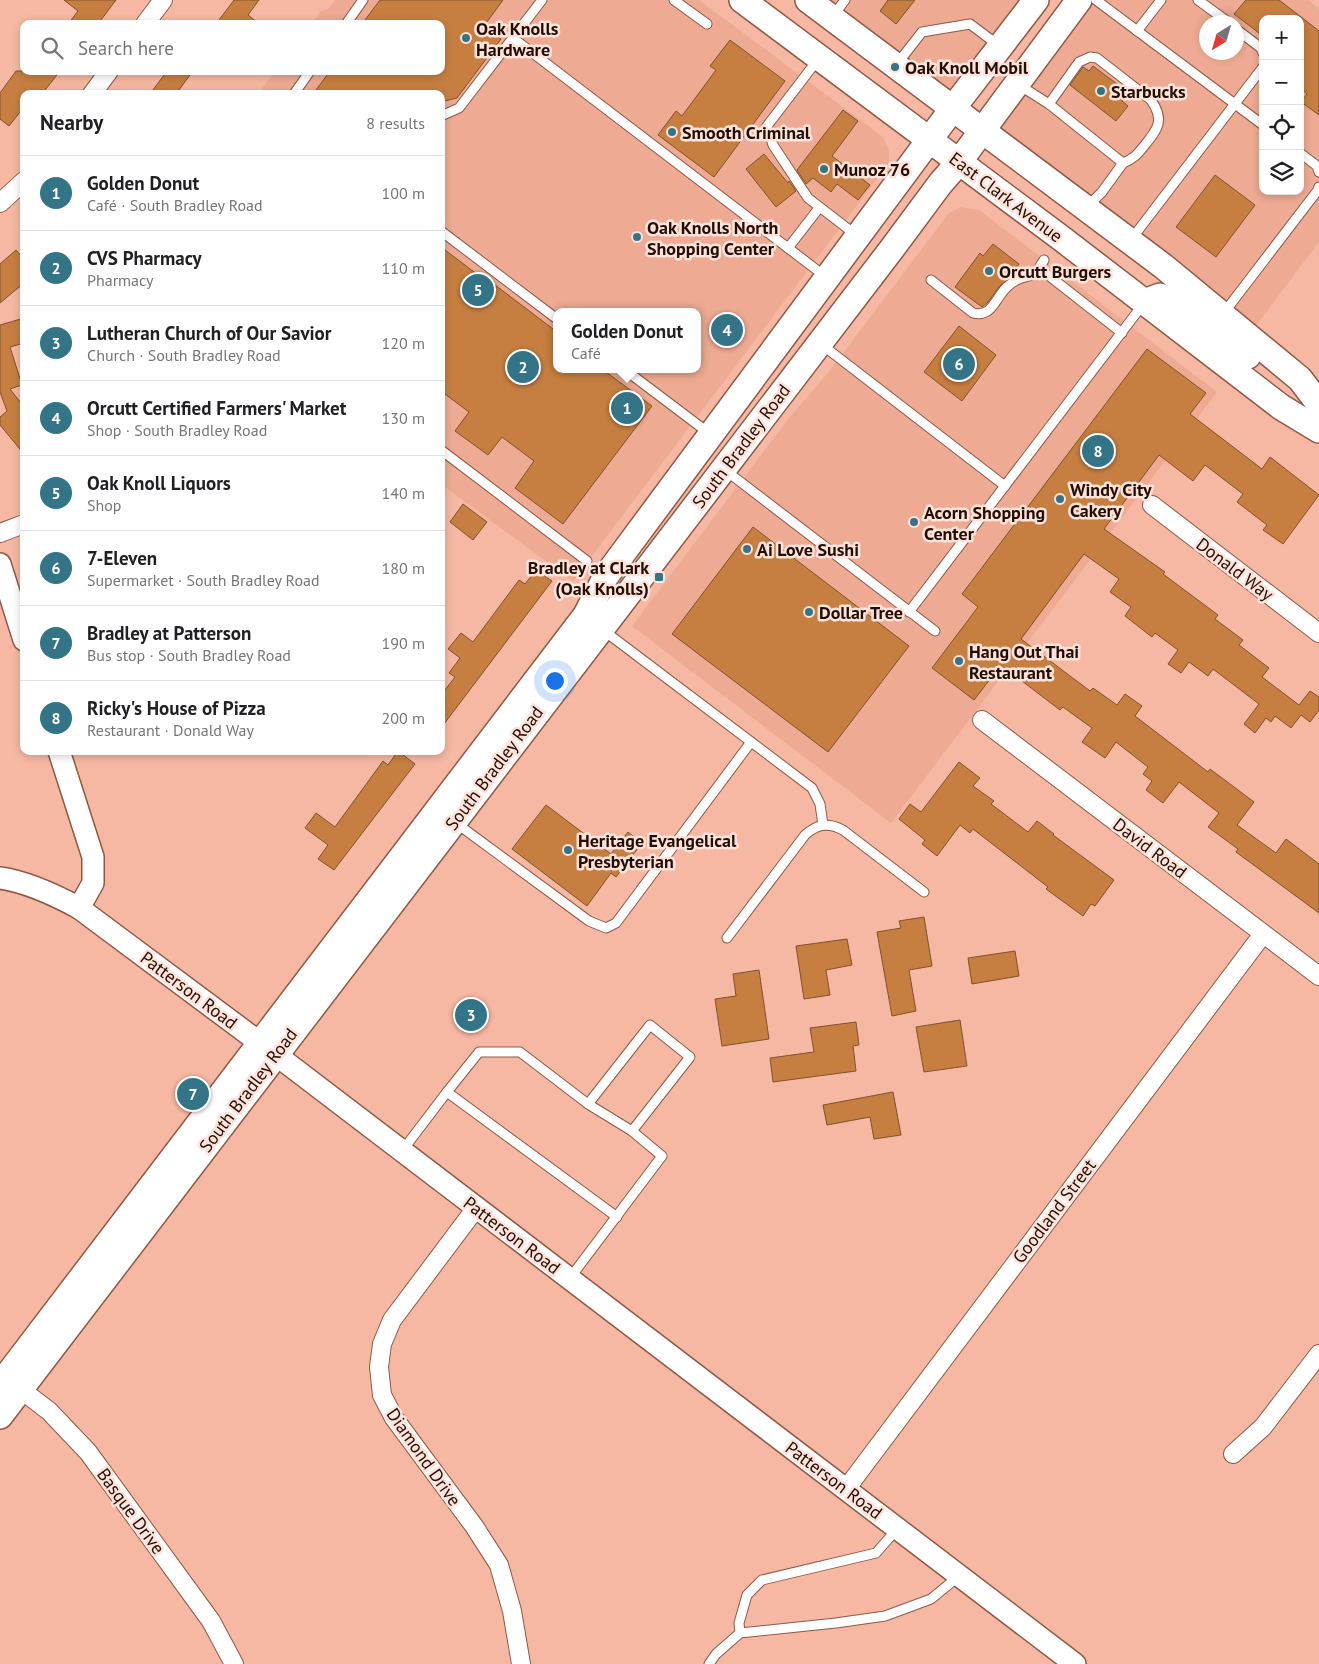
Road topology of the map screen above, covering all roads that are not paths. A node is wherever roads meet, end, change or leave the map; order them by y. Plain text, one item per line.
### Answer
1 (163, 0) edge
2 (363, 0) edge
3 (542, 0) edge
4 (674, 0) edge
5 (742, 0) edge
6 (808, 0) edge
7 (1036, 0) edge
8 (1079, 0) edge
9 (1096, 0) edge
10 (1161, 0) edge
11 (1198, 0) edge
12 (838, 9) edge
13 (1218, 15) edge
14 (148, 20) edge
15 (349, 20) edge
16 (707, 24) dead end
17 (1138, 31) junction
18 (1244, 35) edge
19 (513, 38) junction
20 (1259, 46) edge
21 (1000, 47) junction
22 (819, 58) junction
23 (895, 67) junction
24 (1259, 72) edge
25 (106, 75) edge
26 (307, 75) edge
27 (1017, 83) junction
28 (95, 90) edge
29 (297, 90) edge
30 (1049, 104) junction
31 (1234, 104) junction
32 (954, 108) junction
33 (445, 114) edge
34 (1259, 122) edge
35 (982, 130) junction
36 (930, 140) junction
37 (1304, 156) edge
38 (958, 162) junction
39 (1123, 163) junction
40 (1319, 172) edge
41 (20, 184) edge
42 (1319, 187) edge
43 (0, 202) edge
44 (819, 208) junction
45 (1086, 208) junction
46 (445, 234) edge
47 (858, 236) junction
48 (1130, 241) junction
49 (788, 248) junction
50 (1044, 260) dead end
51 (1033, 276) dead end
52 (827, 278) junction
53 (930, 280) dead end
54 (1144, 302) junction
55 (1222, 315) junction
56 (553, 316) edge
57 (1122, 333) junction
58 (781, 340) junction
59 (820, 343) junction
60 (629, 373) edge
61 (1300, 379) junction
62 (1319, 404) edge
63 (1319, 430) edge
64 (711, 435) junction
65 (445, 453) edge
66 (723, 469) junction
67 (1005, 486) junction
68 (1152, 505) dead end
69 (20, 526) edge
70 (0, 533) edge
71 (622, 555) junction
72 (587, 561) dead end
73 (0, 564) edge
74 (909, 612) junction
75 (593, 622) junction
76 (20, 627) edge
77 (935, 631) dead end
78 (1319, 633) edge
79 (982, 720) dead end
80 (751, 742) junction
81 (59, 755) edge
82 (454, 821) junction
83 (823, 825) junction
84 (0, 878) edge
85 (924, 892) dead end
86 (79, 908) junction
87 (1263, 934) junction
88 (727, 938) dead end
89 (1319, 976) edge
90 (267, 1048) junction
91 (447, 1092) junction
92 (588, 1104) junction
93 (632, 1131) junction
94 (402, 1151) junction
95 (476, 1208) junction
96 (617, 1217) junction
97 (570, 1279) junction
98 (1319, 1354) edge
99 (9, 1384) edge
100 (0, 1416) edge
101 (1233, 1454) dead end
102 (846, 1489) junction
103 (897, 1529) junction
104 (959, 1576) junction
105 (740, 1633) junction
106 (234, 1664) edge
107 (521, 1664) edge
108 (709, 1664) edge
109 (1075, 1664) edge

1 - 14 street
2 - 15 lane
3 - 19 lane
4 - 16 lane
5 - 22 main road, East Clark Avenue
6 - 12 main road
7 - 21 main road, South Bradley Road
8 - 27 main road, South Bradley Road
9 - 17 lane
10 - 17 lane
11 - 13 lane
12 - 23 main road
17 - 31 lane
18 - 20 lane
19 - 33 lane
19 - 49 lane
21 - 23 lane
21 - 32 main road, South Bradley Road
22 - 36 main road, East Clark Avenue
22 - 44 lane
23 - 32 main road
24 - 31 lane
25 - 28 street
26 - 29 lane
27 - 30 lane
27 - 35 main road, South Bradley Road
30 - 39 lane
30 - 39 lane
31 - 34 lane
31 - 48 lane
32 - 35 main road
32 - 36 main road, South Bradley Road
35 - 38 main road, South Bradley Road
35 - 45 main road
36 - 38 main road, East Clark Avenue
36 - 47 main road, South Bradley Road
37 - 40 lane
38 - 54 main road, East Clark Avenue
38 - 59 main road, South Bradley Road
39 - 45 lane
41 - 43 street
42 - 55 lane
44 - 47 lane
44 - 49 lane
45 - 48 main road
46 - 56 lane
47 - 52 main road, South Bradley Road
48 - 55 main road
49 - 52 lane
50 - 57 lane
51 - 53 lane
52 - 58 main road, South Bradley Road
54 - 57 lane
54 - 61 main road
54 - 63 main road, East Clark Avenue
55 - 61 main road
57 - 67 lane
58 - 64 main road, South Bradley Road
58 - 66 main road
59 - 66 main road, South Bradley Road
59 - 67 lane
60 - 64 lane
61 - 62 main road
64 - 71 main road, South Bradley Road
65 - 72 lane
66 - 71 main road
66 - 74 lane
66 - 75 main road, South Bradley Road
67 - 74 lane
68 - 78 street, Donald Way
69 - 70 street
71 - 75 main road, South Bradley Road
73 - 76 street
74 - 77 lane
75 - 80 lane
75 - 82 main road, South Bradley Road
75 - 90 main road, South Bradley Road
79 - 87 street, David Road
80 - 82 lane
80 - 83 lane
81 - 86 street
82 - 90 main road, South Bradley Road
83 - 85 lane
83 - 88 lane
84 - 86 street, Patterson Road
86 - 90 street, Patterson Road
87 - 89 street, David Road
87 - 102 street, Goodland Street
90 - 94 street, Patterson Road
90 - 99 main road, South Bradley Road
91 - 92 lane
91 - 94 lane
91 - 96 lane
92 - 93 lane
92 - 93 lane
93 - 96 lane
94 - 95 street, Patterson Road
95 - 97 street, Patterson Road
95 - 107 street, Diamond Drive
96 - 97 lane
97 - 102 street, Patterson Road
98 - 101 street
99 - 100 main road, South Bradley Road
99 - 106 street, Basque Drive
102 - 103 street, Patterson Road
103 - 104 street, Patterson Road
103 - 105 lane
104 - 105 lane
104 - 109 street, Patterson Road
105 - 108 lane

